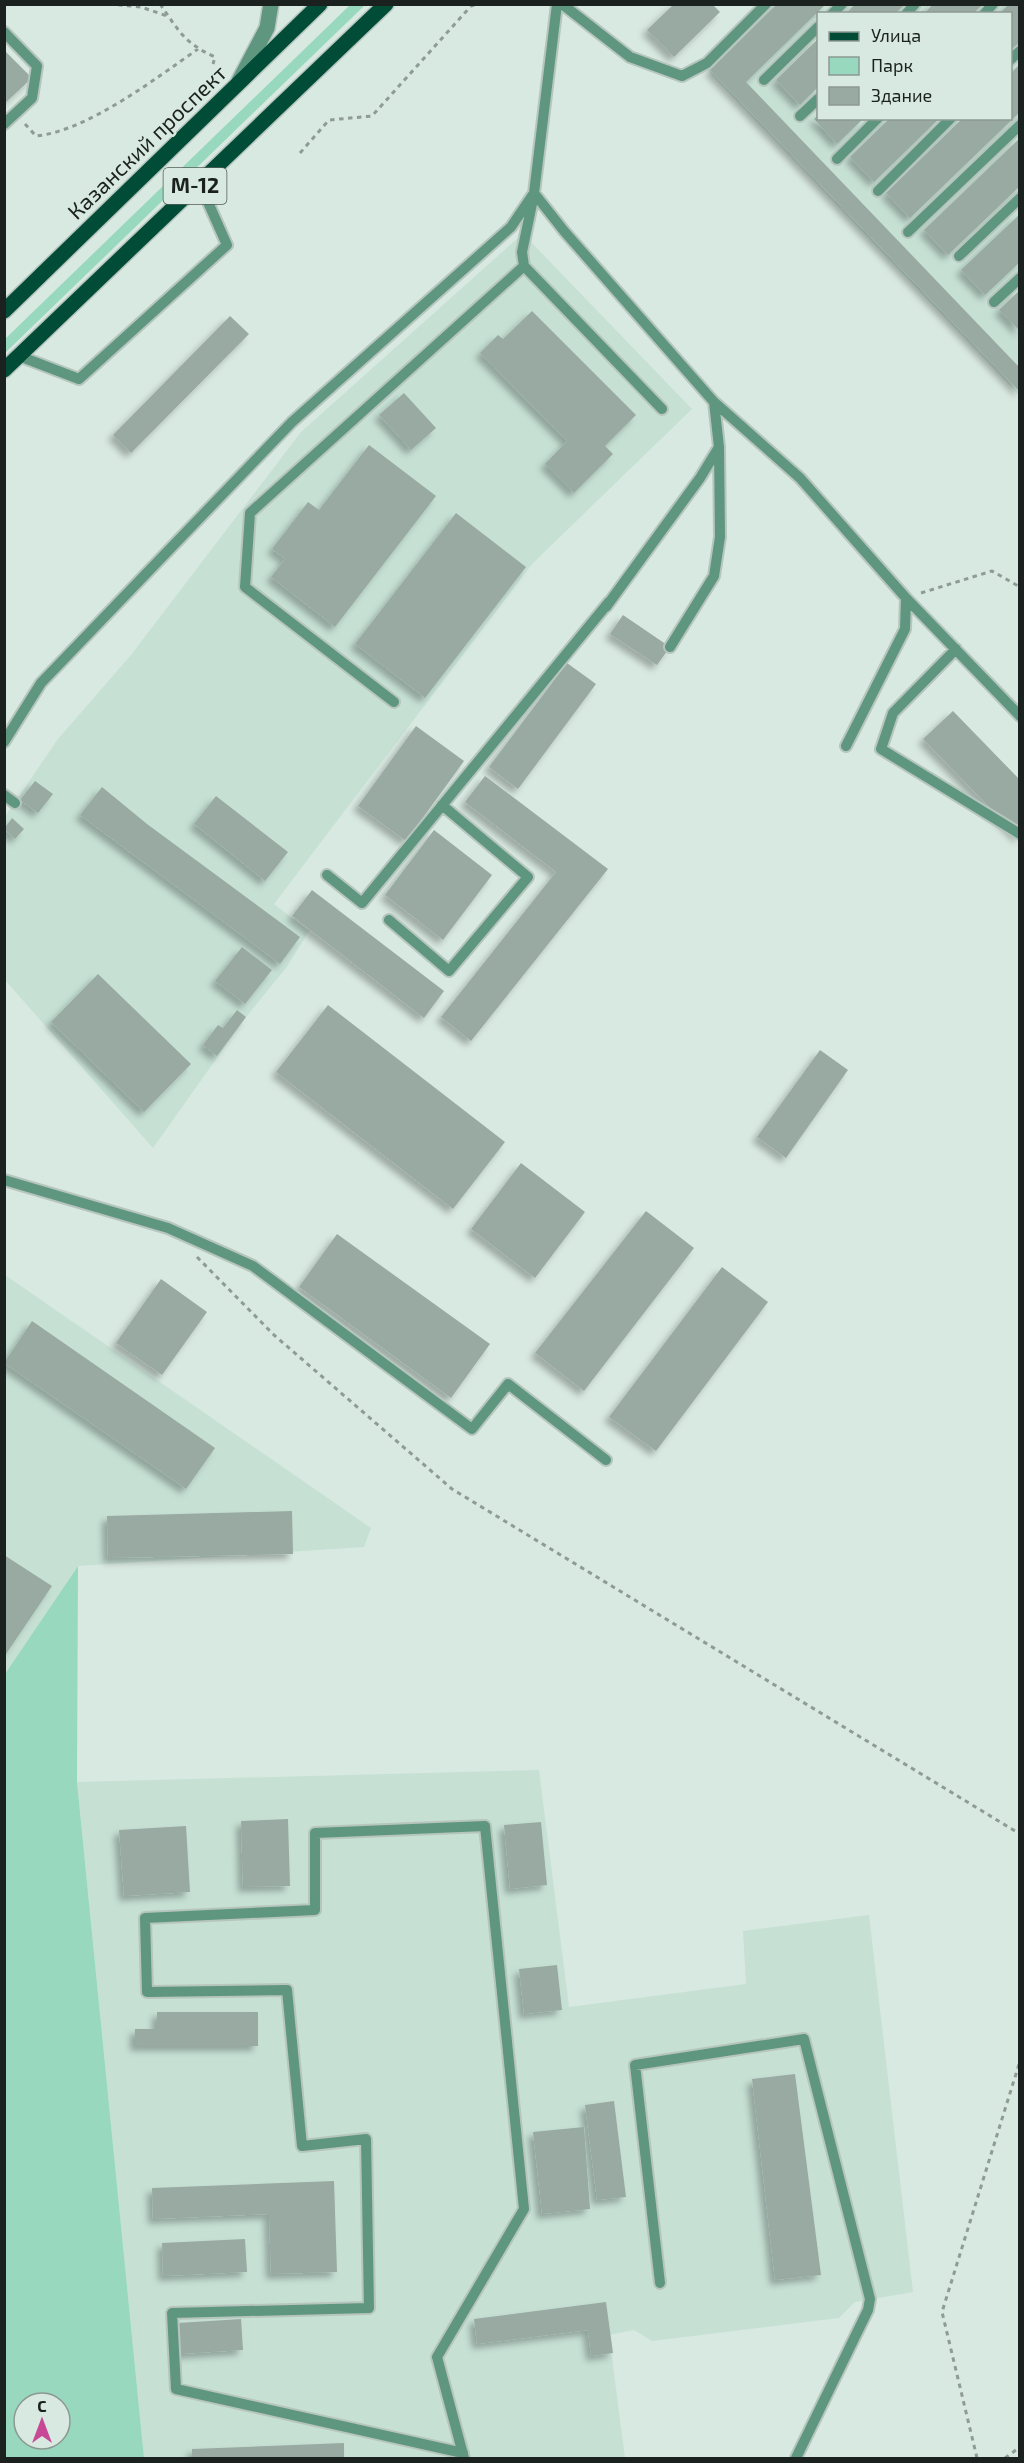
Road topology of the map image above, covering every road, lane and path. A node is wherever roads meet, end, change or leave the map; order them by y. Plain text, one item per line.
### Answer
1 (109, 4) edge
2 (160, 4) edge
3 (271, 4) edge
4 (320, 4) edge
5 (387, 4) edge
6 (478, 4) edge
7 (557, 4) edge
8 (562, 4) edge
9 (766, 4) edge
10 (169, 17) junction
11 (817, 29) edge
12 (4, 32) edge
13 (198, 49) junction
14 (213, 64) dead end
15 (764, 80) dead end
16 (235, 89) junction
17 (817, 101) edge
18 (800, 116) dead end
19 (876, 120) edge
20 (949, 120) edge
21 (4, 124) edge
22 (1020, 125) edge
23 (36, 136) dead end
24 (300, 153) dead end
25 (837, 159) dead end
26 (199, 182) junction
27 (878, 191) dead end
28 (534, 193) junction
29 (1020, 198) edge
30 (908, 232) dead end
31 (959, 256) dead end
32 (524, 266) junction
33 (1020, 278) edge
34 (994, 302) dead end
35 (4, 311) edge
36 (19, 356) junction
37 (4, 370) edge
38 (714, 402) junction
39 (662, 409) dead end
40 (719, 447) junction
41 (1020, 587) edge
42 (613, 597) junction
43 (906, 598) junction
44 (606, 607) dead end
45 (670, 647) dead end
46 (956, 649) junction
47 (394, 702) dead end
48 (1020, 716) edge
49 (4, 742) edge
50 (846, 746) dead end
51 (4, 795) edge
52 (15, 803) dead end
53 (442, 805) junction
54 (1020, 834) edge
55 (327, 875) dead end
56 (389, 920) dead end
57 (4, 1180) edge
58 (193, 1253) dead end
59 (606, 1460) dead end
60 (1020, 1834) edge
61 (1020, 2061) edge
62 (660, 2283) dead end
63 (1020, 2447) edge
64 (464, 2456) edge
65 (796, 2458) edge
66 (978, 2458) edge
67 (1005, 2458) edge

1 - 10 path
2 - 10 path
3 - 16 street
4 - 16 main road, Казанский проспект / М-12
5 - 26 main road, М-12
6 - 24 path
7 - 28 lane
8 - 9 lane
10 - 13 path
11 - 15 lane
12 - 21 lane
13 - 14 path
13 - 23 path
16 - 35 main road, Казанский проспект / М-12
17 - 18 lane
19 - 25 lane
20 - 27 lane
22 - 30 lane
26 - 36 main road, М-12
26 - 36 lane
28 - 32 lane
28 - 38 lane
28 - 49 lane
29 - 31 lane
32 - 39 lane
32 - 47 lane
33 - 34 lane
36 - 37 main road, М-12
38 - 40 lane
38 - 43 lane
40 - 42 lane
40 - 45 lane
41 - 43 path
42 - 44 lane
42 - 53 lane
43 - 46 lane
43 - 50 lane
46 - 48 lane
46 - 54 lane
51 - 52 lane
53 - 55 lane
53 - 56 lane
57 - 59 lane
58 - 60 path
61 - 66 path
62 - 65 lane
63 - 67 path
64 - 64 lane

